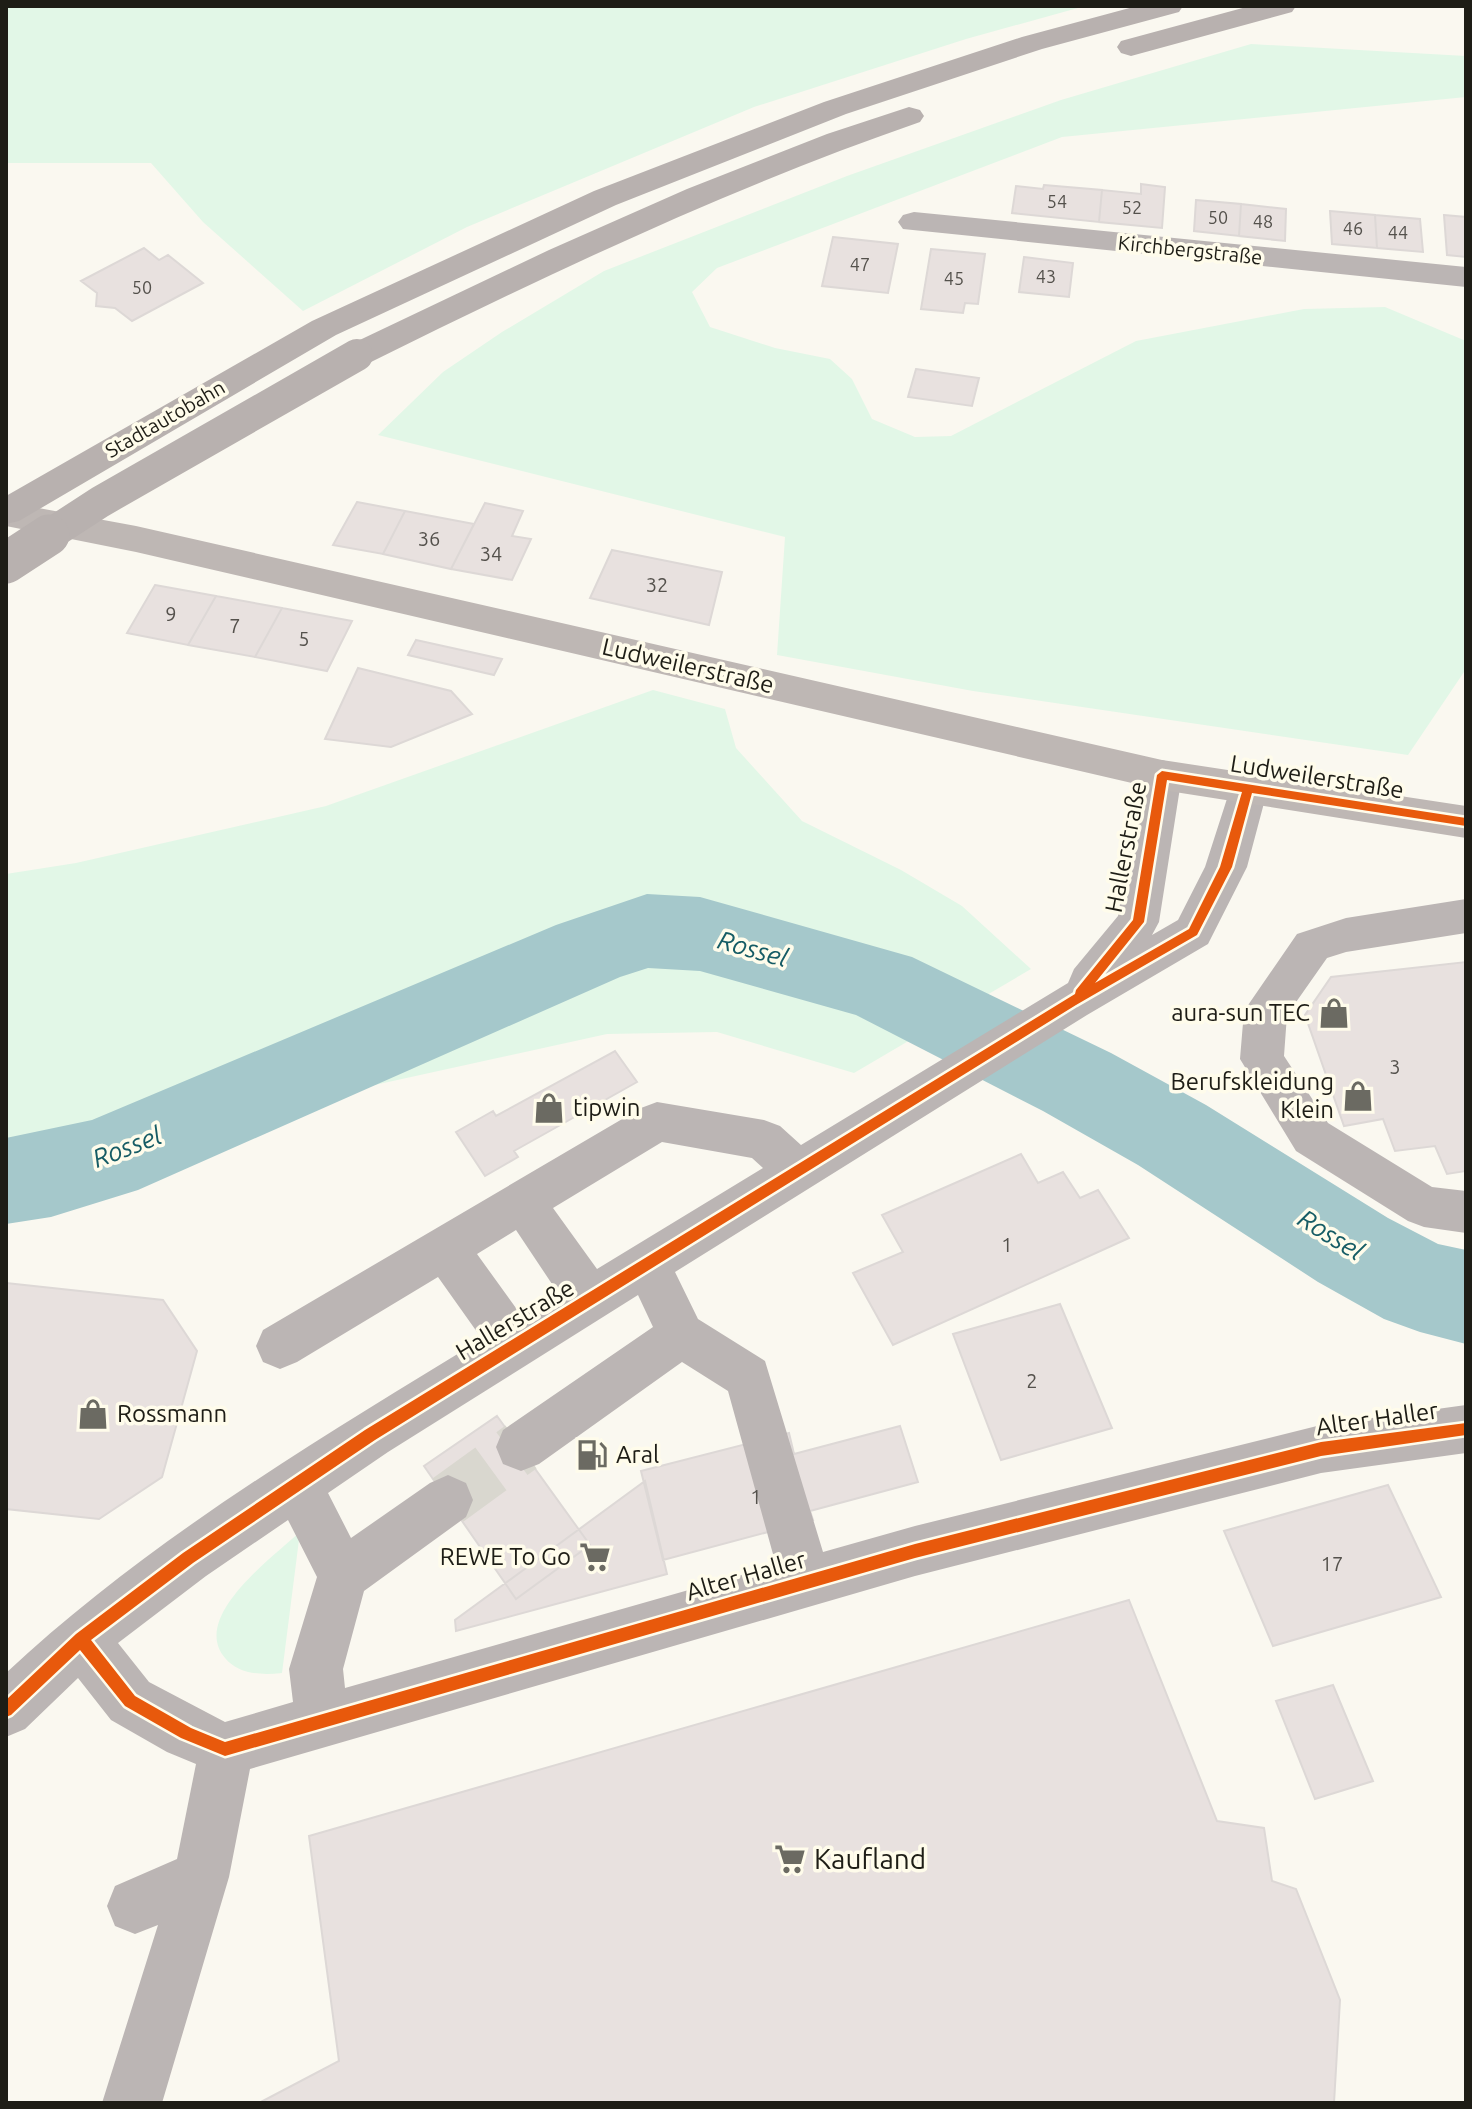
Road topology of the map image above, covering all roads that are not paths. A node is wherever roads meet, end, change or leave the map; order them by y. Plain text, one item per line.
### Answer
1 (1169, 6) edge
2 (1282, 6) edge
3 (1104, 54) dead end
4 (944, 105) dead end
5 (914, 222) dead end
6 (1466, 277) edge
7 (6, 513) edge
8 (6, 563) edge
9 (1162, 775) junction
10 (1248, 788) junction
11 (1466, 822) edge
12 (1466, 916) edge
13 (1072, 1002) junction
14 (798, 1172) junction
15 (523, 1202) junction
16 (1466, 1212) edge
17 (445, 1248) junction
18 (648, 1265) junction
19 (591, 1301) junction
20 (681, 1335) junction
21 (280, 1346) dead end
22 (515, 1346) junction
23 (1466, 1429) edge
24 (521, 1447) tunnel mouth
25 (297, 1485) junction
26 (448, 1500) tunnel mouth
27 (343, 1575) junction
28 (806, 1581) junction
29 (81, 1639) junction
30 (6, 1710) edge
31 (322, 1720) junction
32 (225, 1749) junction
33 (201, 1877) junction
34 (135, 1906) dead end
35 (132, 2103) edge

1 - 7 highway, Stadtautobahn
2 - 3 highway
4 - 8 highway, bridge
5 - 6 street, Kirchbergstraße
7 - 9 main road, Ludweilerstraße
9 - 10 main road, Ludweilerstraße
9 - 13 street, Hallerstraße
10 - 11 main road, Ludweilerstraße
10 - 13 street, Hallerstraße
12 - 16 street
13 - 14 street, Hallerstraße
14 - 15 street
14 - 18 street, Hallerstraße
15 - 17 street
15 - 19 street
17 - 21 street
17 - 22 street
18 - 19 street, Hallerstraße
18 - 20 street
19 - 22 street, Hallerstraße
20 - 24 street
20 - 28 street
22 - 25 street, Hallerstraße
23 - 28 street, Alter Haller
25 - 27 street
25 - 29 street, Hallerstraße
26 - 27 street
27 - 31 street
28 - 31 street, Alter Haller
29 - 30 street, Hallerstraße
29 - 32 street
31 - 32 street, Alter Haller
32 - 33 street
33 - 34 street
33 - 35 street

